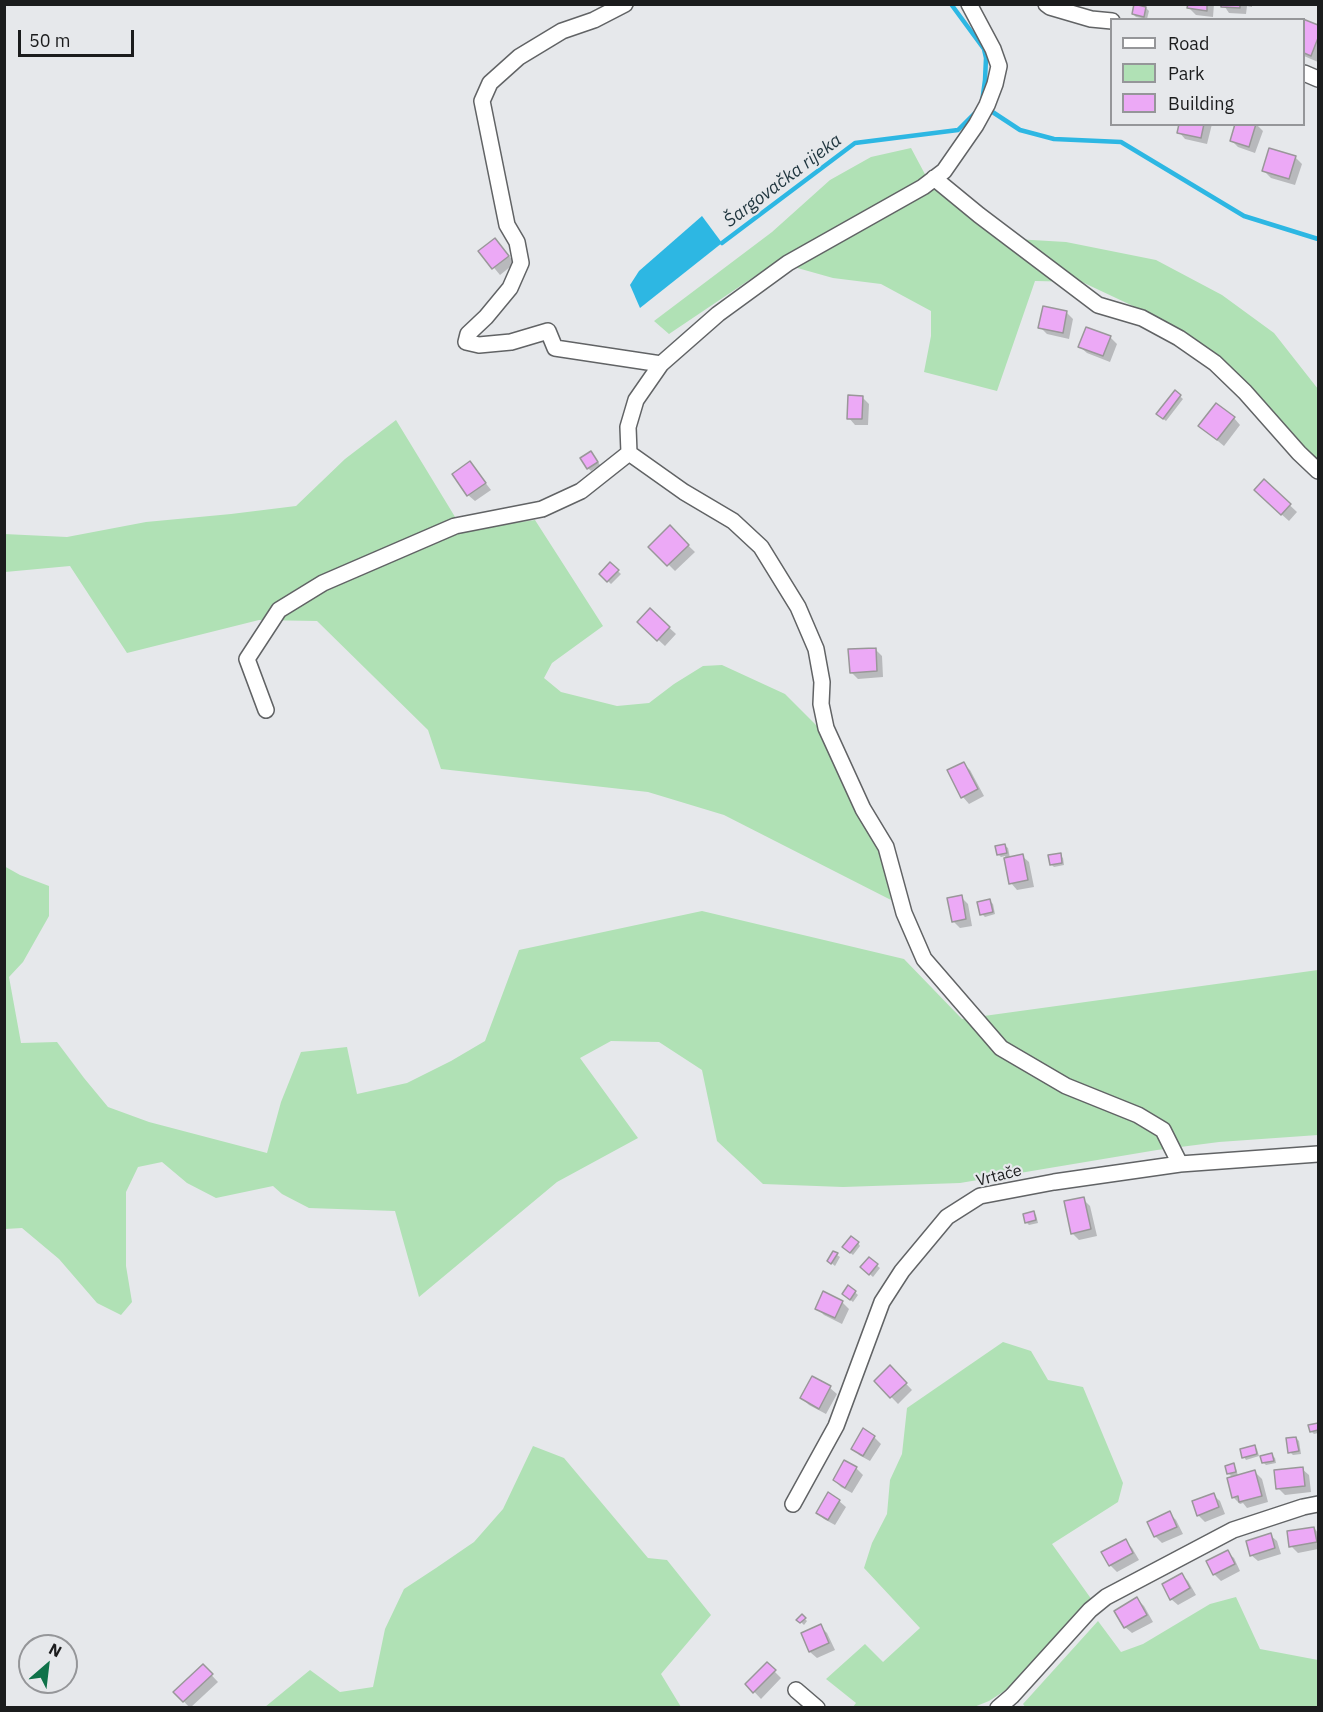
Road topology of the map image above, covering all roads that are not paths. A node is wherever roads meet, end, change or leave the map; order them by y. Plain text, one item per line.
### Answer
1 (625, 4) edge
2 (969, 4) edge
3 (1046, 4) edge
4 (1110, 21) edge
5 (934, 178) junction
6 (661, 364) junction
7 (629, 453) junction
8 (1318, 471) edge
9 (266, 710) dead end
10 (1318, 1154) edge
11 (1180, 1164) junction
12 (793, 1504) dead end
13 (1318, 1504) edge
14 (796, 1690) dead end
15 (817, 1707) edge
16 (998, 1707) edge

1 - 6 street
2 - 5 street
3 - 4 street
5 - 6 street
5 - 8 street
6 - 7 street
7 - 9 street
7 - 11 street
10 - 11 street, Vrtače
11 - 12 street, Vrtače
13 - 16 street
14 - 15 street

